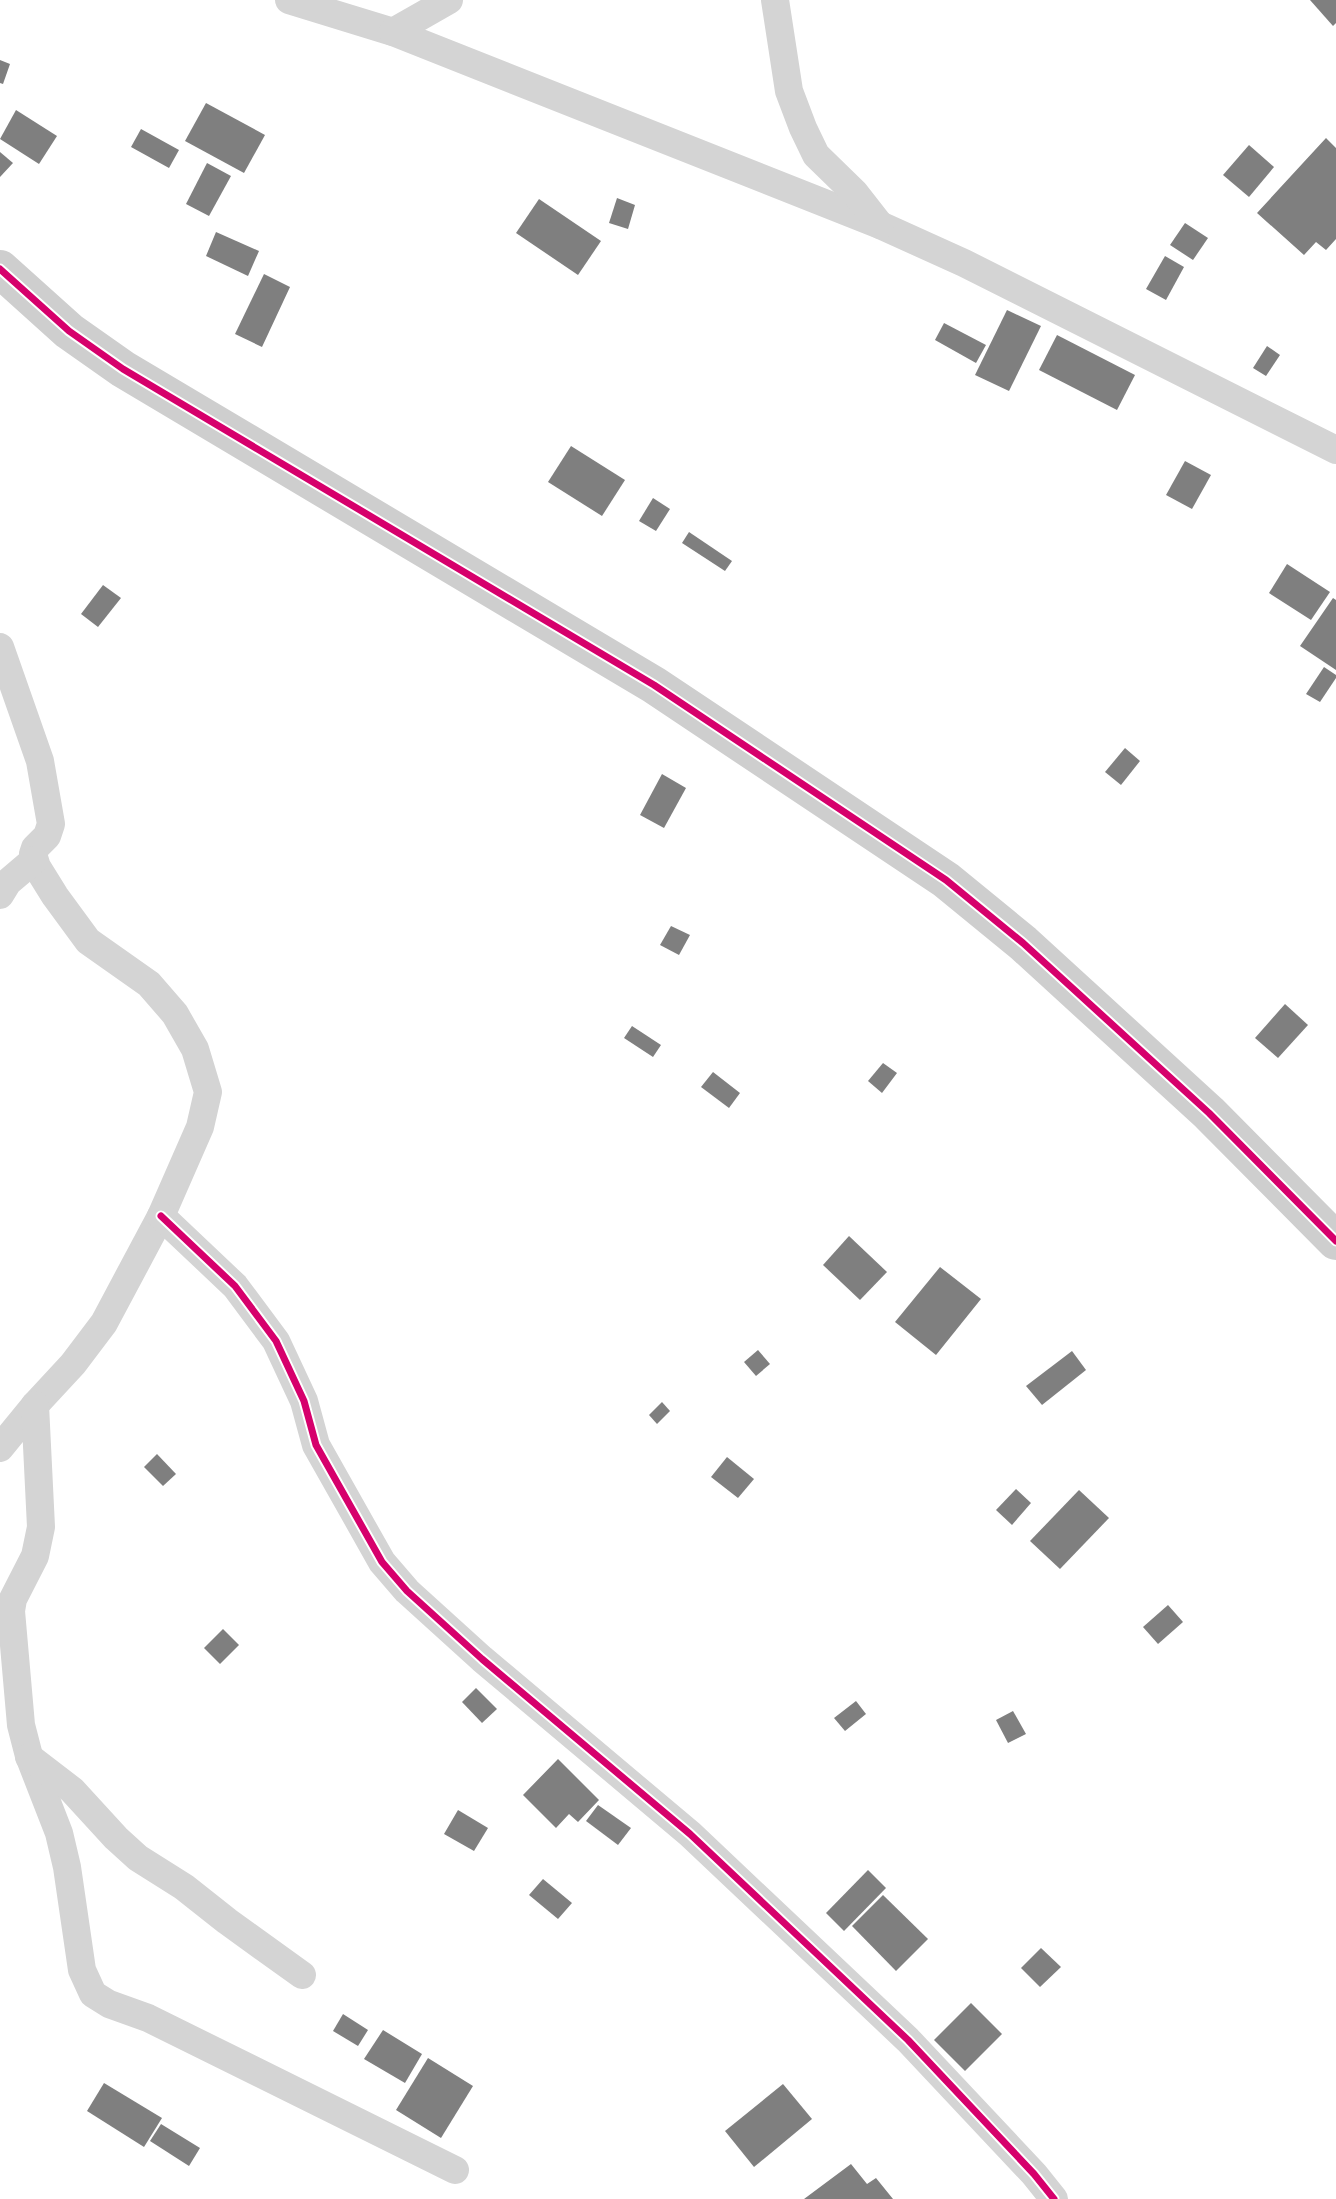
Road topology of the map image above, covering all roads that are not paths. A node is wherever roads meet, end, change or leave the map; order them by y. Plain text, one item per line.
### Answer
1 (289, 0) edge
2 (449, 0) edge
3 (775, 0) edge
4 (393, 32) junction
5 (880, 225) junction
6 (0, 270) edge
7 (1336, 450) edge
8 (0, 647) edge
9 (34, 860) junction
10 (0, 895) edge
11 (160, 1216) junction
12 (1336, 1241) edge
13 (35, 1405) junction
14 (0, 1448) edge
15 (29, 1756) junction
16 (302, 1975) dead end
17 (455, 2170) dead end
18 (1054, 2199) edge

1 - 4 street
2 - 4 street
3 - 5 street
4 - 5 street
5 - 7 street
6 - 12 street
8 - 9 street
9 - 10 street
9 - 11 street
11 - 13 street
11 - 18 street
13 - 14 street
13 - 15 street
15 - 16 street
15 - 17 street

